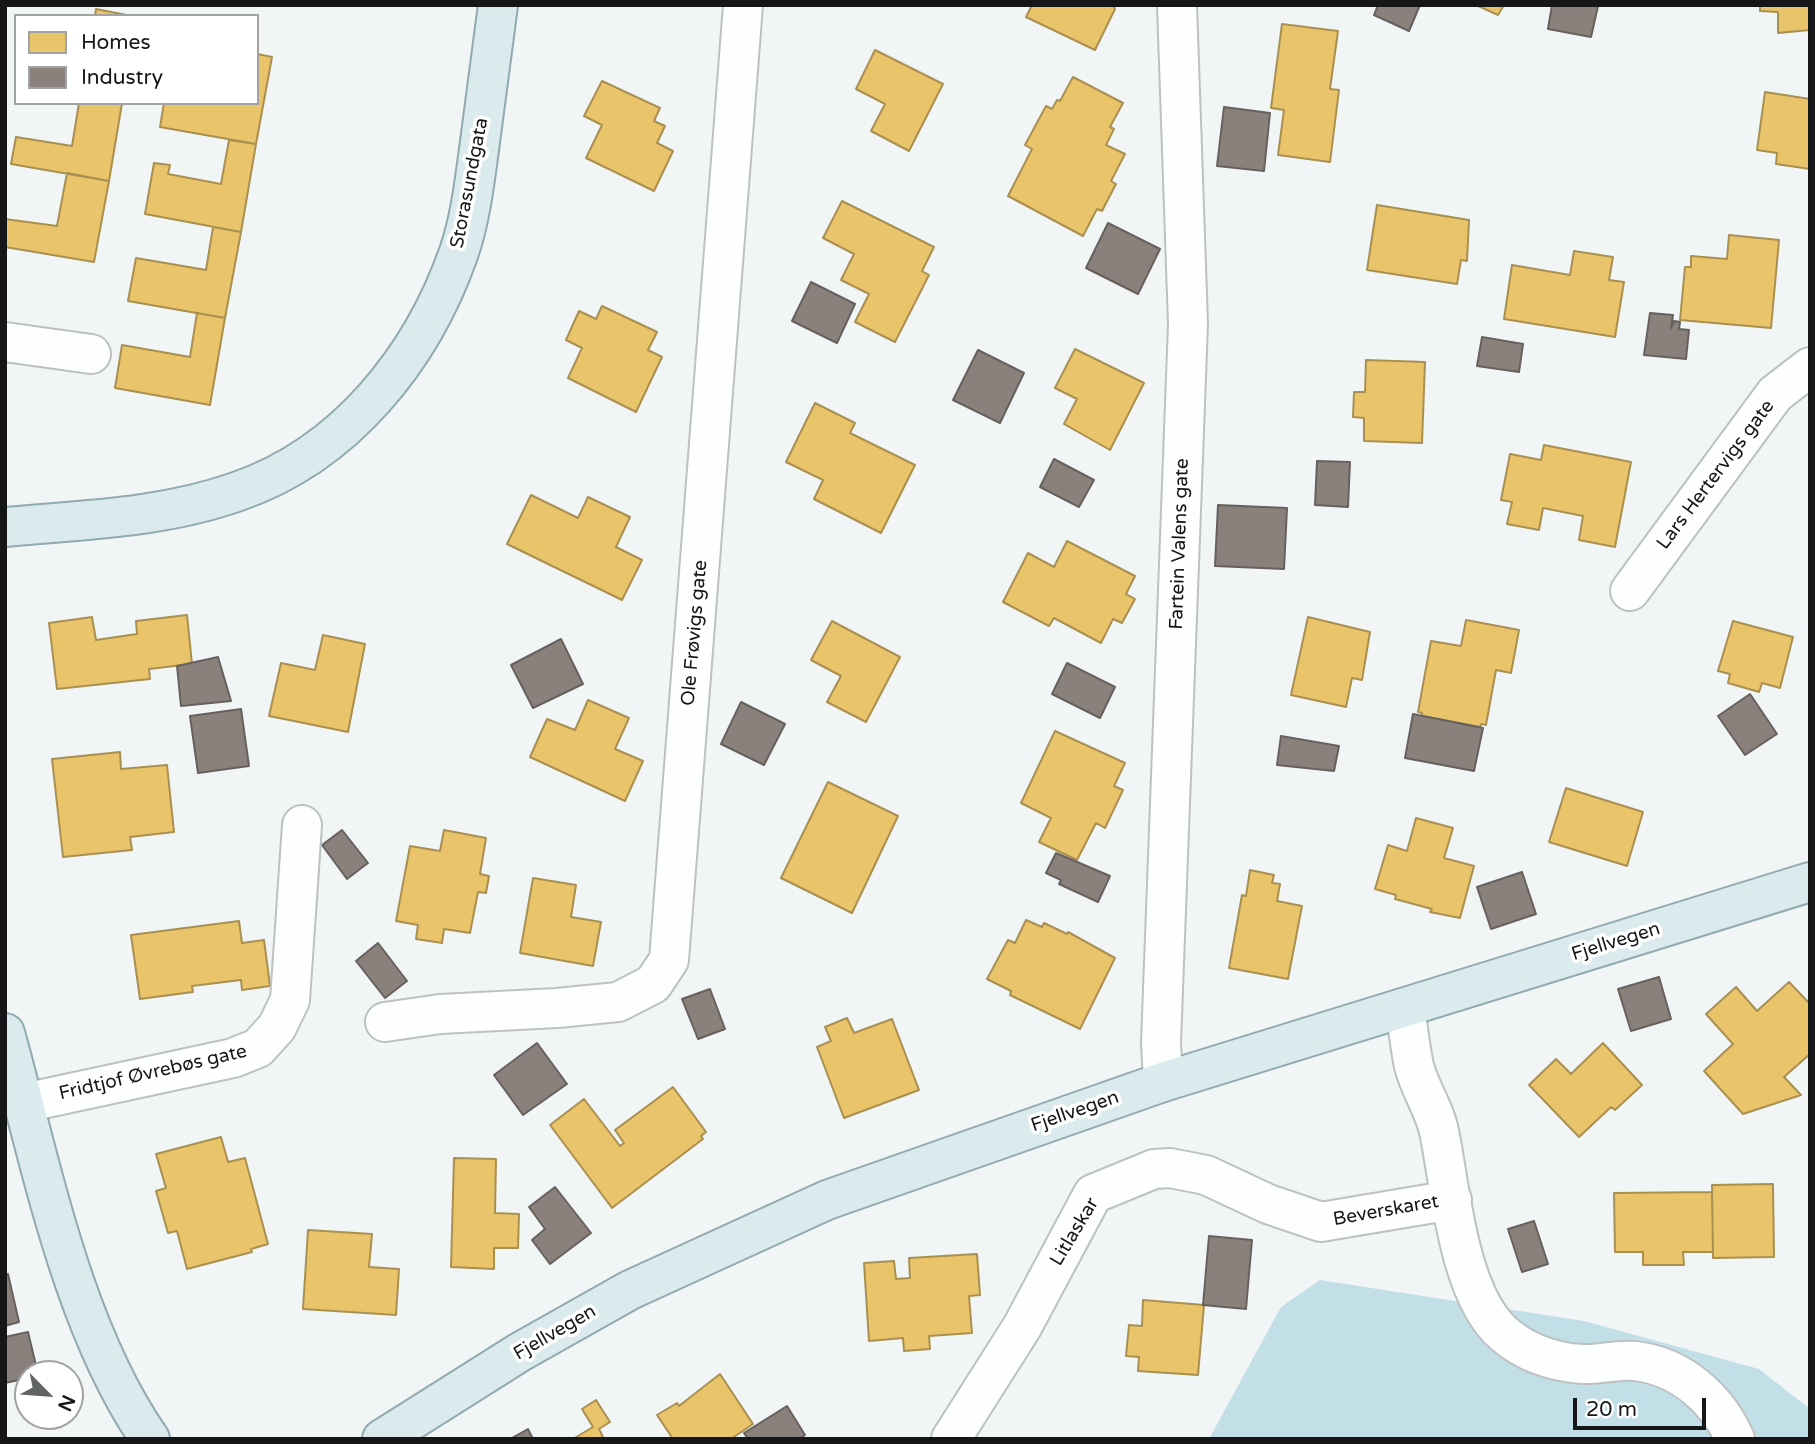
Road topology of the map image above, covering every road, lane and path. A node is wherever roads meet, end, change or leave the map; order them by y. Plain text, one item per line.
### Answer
1 (498, 5) edge
2 (743, 5) edge
3 (1177, 5) edge
4 (5, 342) edge
5 (91, 354) dead end
6 (1810, 367) edge
7 (5, 527) edge
8 (1629, 591) dead end
9 (302, 825) dead end
10 (1810, 882) edge
11 (1405, 1008) junction
12 (385, 1021) dead end
13 (5, 1033) edge
14 (1163, 1082) junction
15 (24, 1102) junction
16 (1452, 1200) junction
17 (1321, 1222) joint
18 (150, 1439) edge
19 (382, 1439) edge
20 (951, 1439) edge
21 (1735, 1439) edge

1 - 7 main road, Storasundgata
2 - 12 street, Ole Frøvigs gate
3 - 14 street, Fartein Valens gate
4 - 5 street
6 - 8 street, Lars Hertervigs gate
9 - 15 street, Fridtjof Øvrebøs gate
10 - 11 main road, Fjellvegen
11 - 14 main road, Fjellvegen
11 - 16 street, Beverskaret
13 - 15 main road
14 - 19 main road, Fjellvegen
15 - 18 main road
16 - 17 street, Beverskaret
16 - 21 street, Beverskaret
17 - 20 street, Litlaskar

